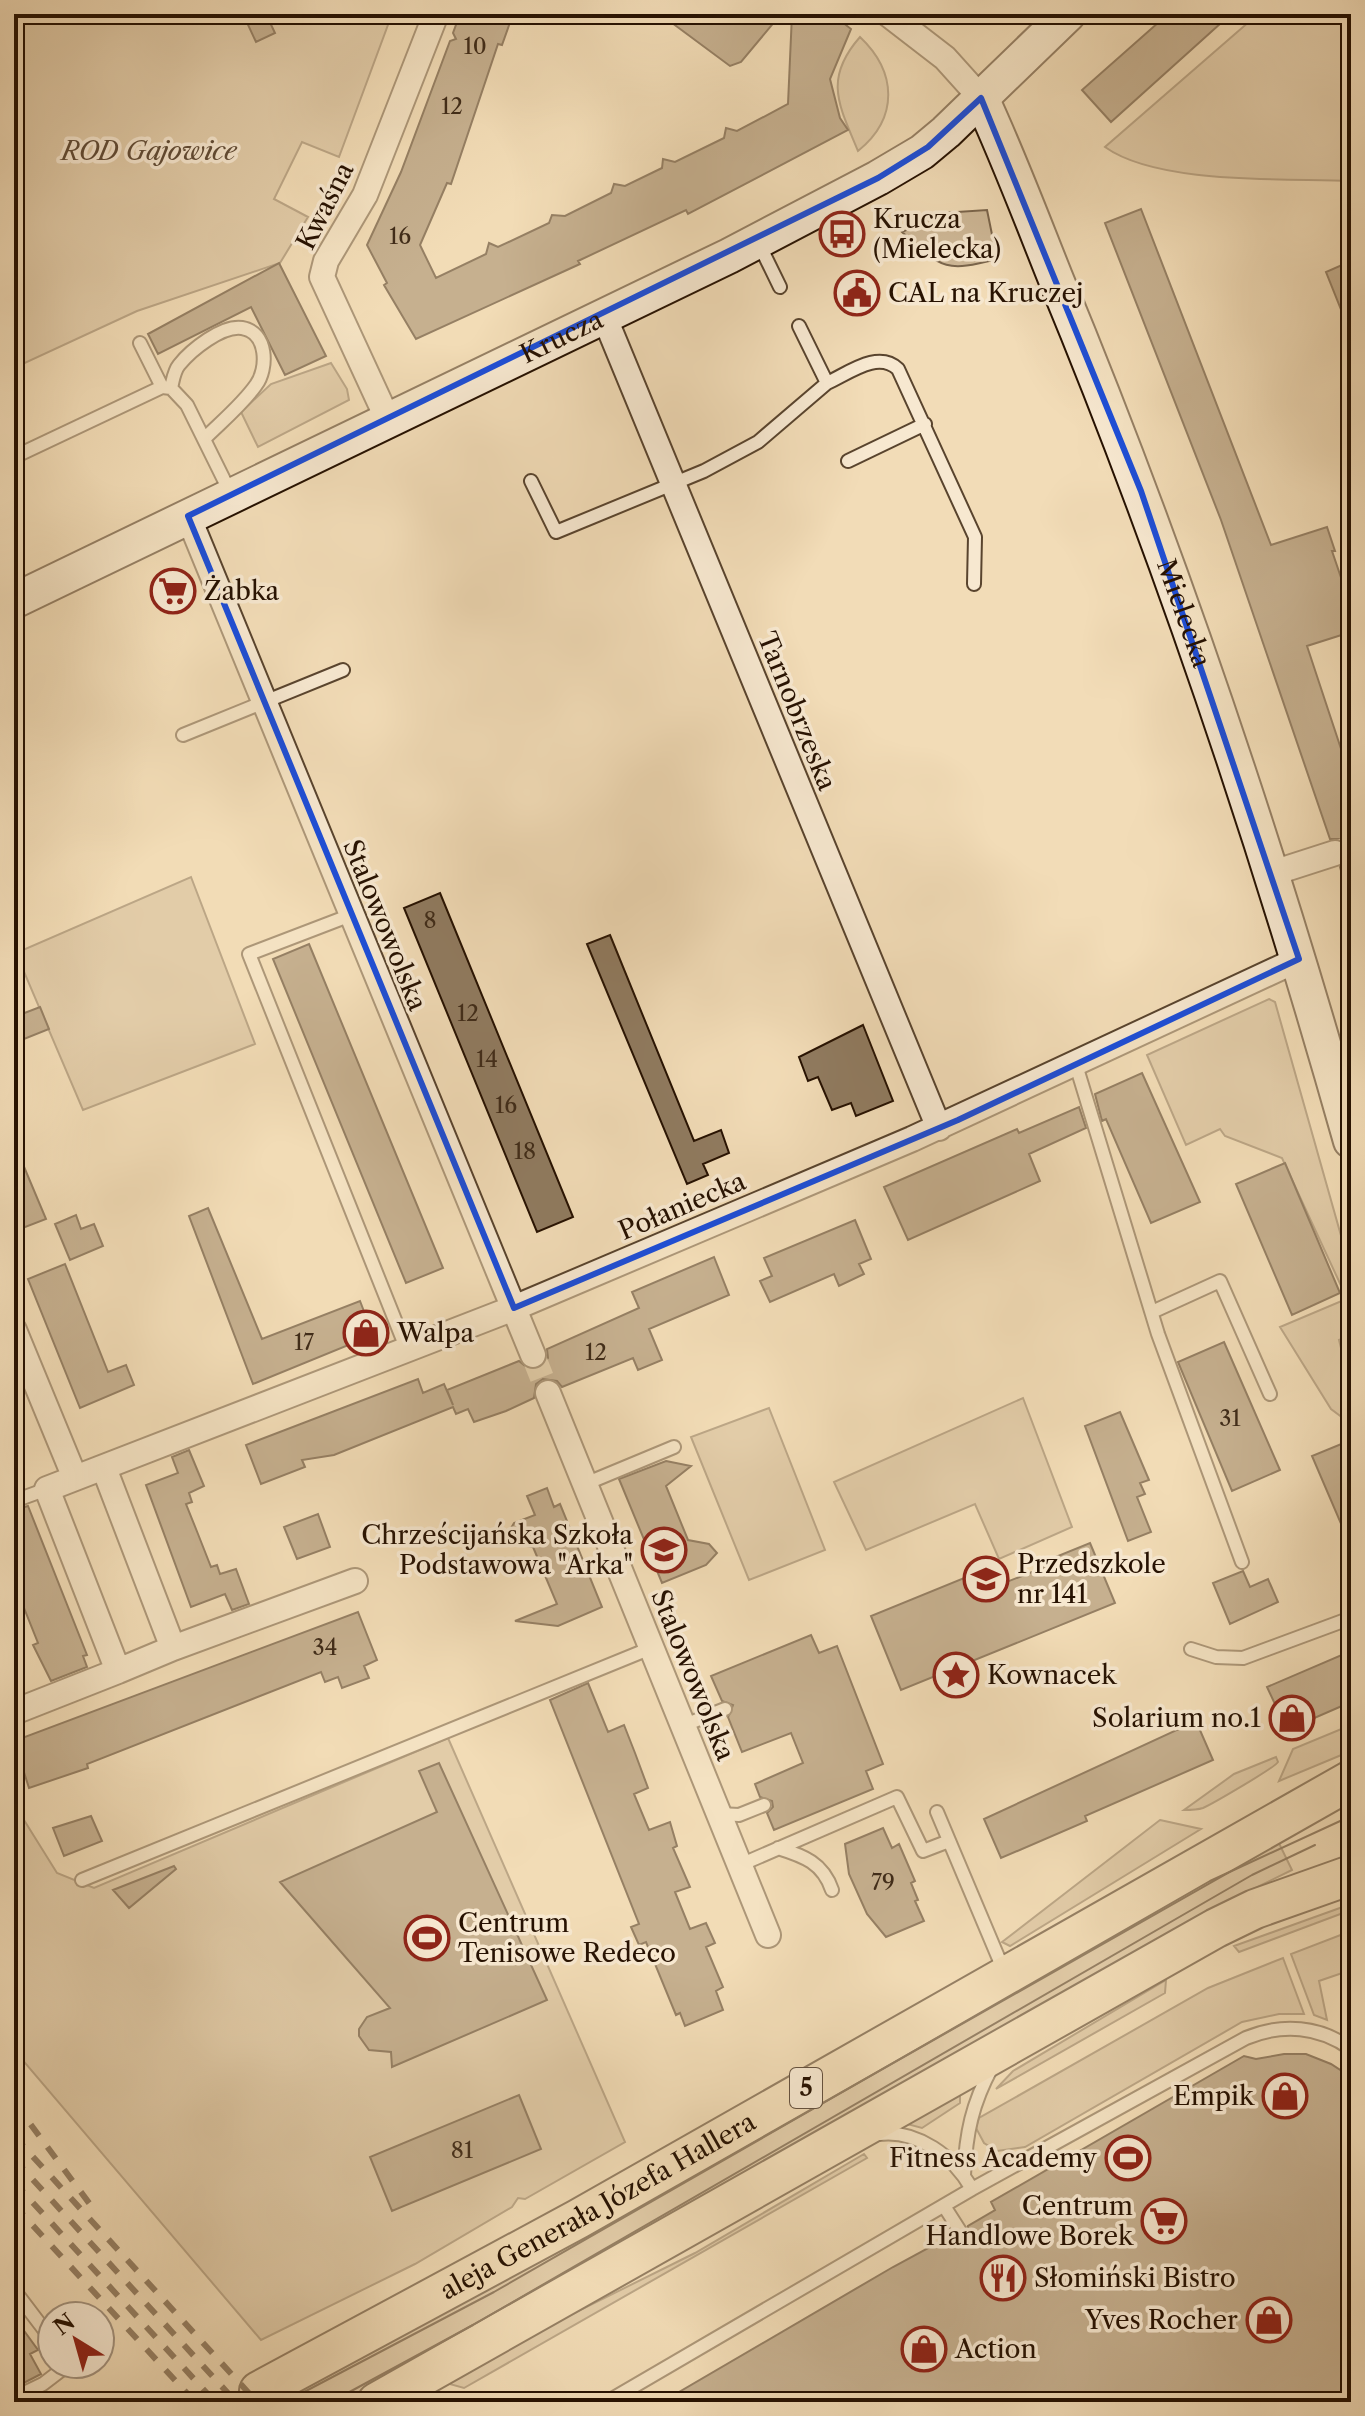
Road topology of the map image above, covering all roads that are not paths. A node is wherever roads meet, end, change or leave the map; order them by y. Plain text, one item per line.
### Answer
1 (436, 14) edge
2 (888, 14) edge
3 (1068, 14) edge
4 (981, 98) junction
5 (758, 241) junction
6 (780, 287) dead end
7 (604, 316) junction
8 (799, 326) dead end
9 (140, 343) dead end
10 (827, 383) junction
11 (166, 388) junction
12 (388, 420) junction
13 (925, 424) junction
14 (204, 439) junction
15 (14, 457) edge
16 (848, 461) dead end
17 (531, 481) dead end
18 (673, 483) junction
19 (231, 495) junction
20 (188, 516) junction
21 (974, 584) dead end
22 (14, 601) edge
23 (343, 670) dead end
24 (264, 703) junction
25 (183, 735) dead end
26 (1335, 853) tunnel mouth
27 (1273, 873) junction
28 (351, 915) junction
29 (1299, 959) junction
30 (1076, 1065) junction
31 (939, 1128) junction
32 (1351, 1141) edge
33 (514, 1308) junction
34 (1152, 1312) junction
35 (14, 1330) edge
36 (407, 1350) junction
37 (533, 1355) tunnel mouth
38 (548, 1393) tunnel mouth
39 (1270, 1394) dead end
40 (674, 1447) dead end
41 (104, 1468) junction
42 (75, 1478) junction
43 (585, 1484) junction
44 (47, 1489) junction
45 (14, 1501) edge
46 (1242, 1562) dead end
47 (355, 1581) dead end
48 (1351, 1618) edge
49 (173, 1648) junction
50 (651, 1648) junction
51 (1191, 1649) dead end
52 (118, 1671) junction
53 (725, 1709) dead end
54 (14, 1712) edge
55 (682, 1726) junction
56 (1351, 1780) edge
57 (764, 1805) dead end
58 (937, 1812) dead end
59 (719, 1814) junction
60 (949, 1841) junction
61 (778, 1848) junction
62 (740, 1865) junction
63 (1351, 1875) edge
64 (82, 1880) dead end
65 (832, 1890) dead end
66 (768, 1935) dead end
67 (1005, 1973) junction
68 (1004, 2045) junction
69 (1351, 2049) edge
70 (840, 2138) junction
71 (964, 2175) junction
72 (972, 2189) junction
73 (944, 2206) junction
74 (960, 2231) dead end
75 (14, 2290) edge
76 (36, 2319) edge
77 (48, 2380) edge
78 (259, 2391) dead end
79 (14, 2398) edge
80 (377, 2402) edge
81 (607, 2402) edge

1 - 12 street, Kwaśna
2 - 4 street
3 - 4 street, Krucza
4 - 5 street, Krucza
4 - 27 street, Mielecka
5 - 6 lane
5 - 7 street, Krucza
7 - 12 street, Krucza
7 - 18 street, Tarnobrzeska
8 - 10 lane
9 - 11 lane
10 - 13 lane
10 - 18 lane
11 - 14 lane
11 - 14 lane
11 - 15 lane
12 - 19 street, Krucza
13 - 16 lane
13 - 21 lane
14 - 19 lane
17 - 18 lane
18 - 31 street, Tarnobrzeska
19 - 20 street, Krucza
20 - 22 street, Krucza
20 - 24 street, Stalowowolska
23 - 24 lane
24 - 25 lane
24 - 28 street, Stalowowolska
26 - 27 street
27 - 29 street, Mielecka
28 - 33 street, Stalowowolska
28 - 36 lane
29 - 30 street, Połaniecka
29 - 32 street, Mielecka
30 - 31 street, Połaniecka
30 - 34 lane
31 - 33 street, Połaniecka
33 - 36 street, Połaniecka
33 - 37 street, Stalowowolska
34 - 39 lane
34 - 46 lane
35 - 42 street
36 - 41 street, Połaniecka
38 - 43 street, Stalowowolska
40 - 43 lane
41 - 42 street, Połaniecka
41 - 49 street
42 - 44 street, Połaniecka
43 - 50 street, Stalowowolska
44 - 45 lane
44 - 52 street
47 - 49 street
48 - 51 lane
49 - 52 street
50 - 55 street, Stalowowolska
50 - 64 lane
52 - 54 street
53 - 55 lane
55 - 59 street, Stalowowolska
56 - 67 main road, aleja Generała Józefa Hallera / 5
57 - 59 lane
58 - 60 lane
59 - 62 street, Stalowowolska
60 - 61 lane
60 - 67 lane
61 - 62 lane
61 - 65 lane
62 - 66 street, Stalowowolska
63 - 68 main road, 5
67 - 78 main road, aleja Generała Józefa Hallera / 5
68 - 70 main road, 5
68 - 71 lane
69 - 72 lane
70 - 71 lane
70 - 80 main road, 5
71 - 72 lane
72 - 73 lane
73 - 74 lane
73 - 81 lane
75 - 76 lane
77 - 79 lane

